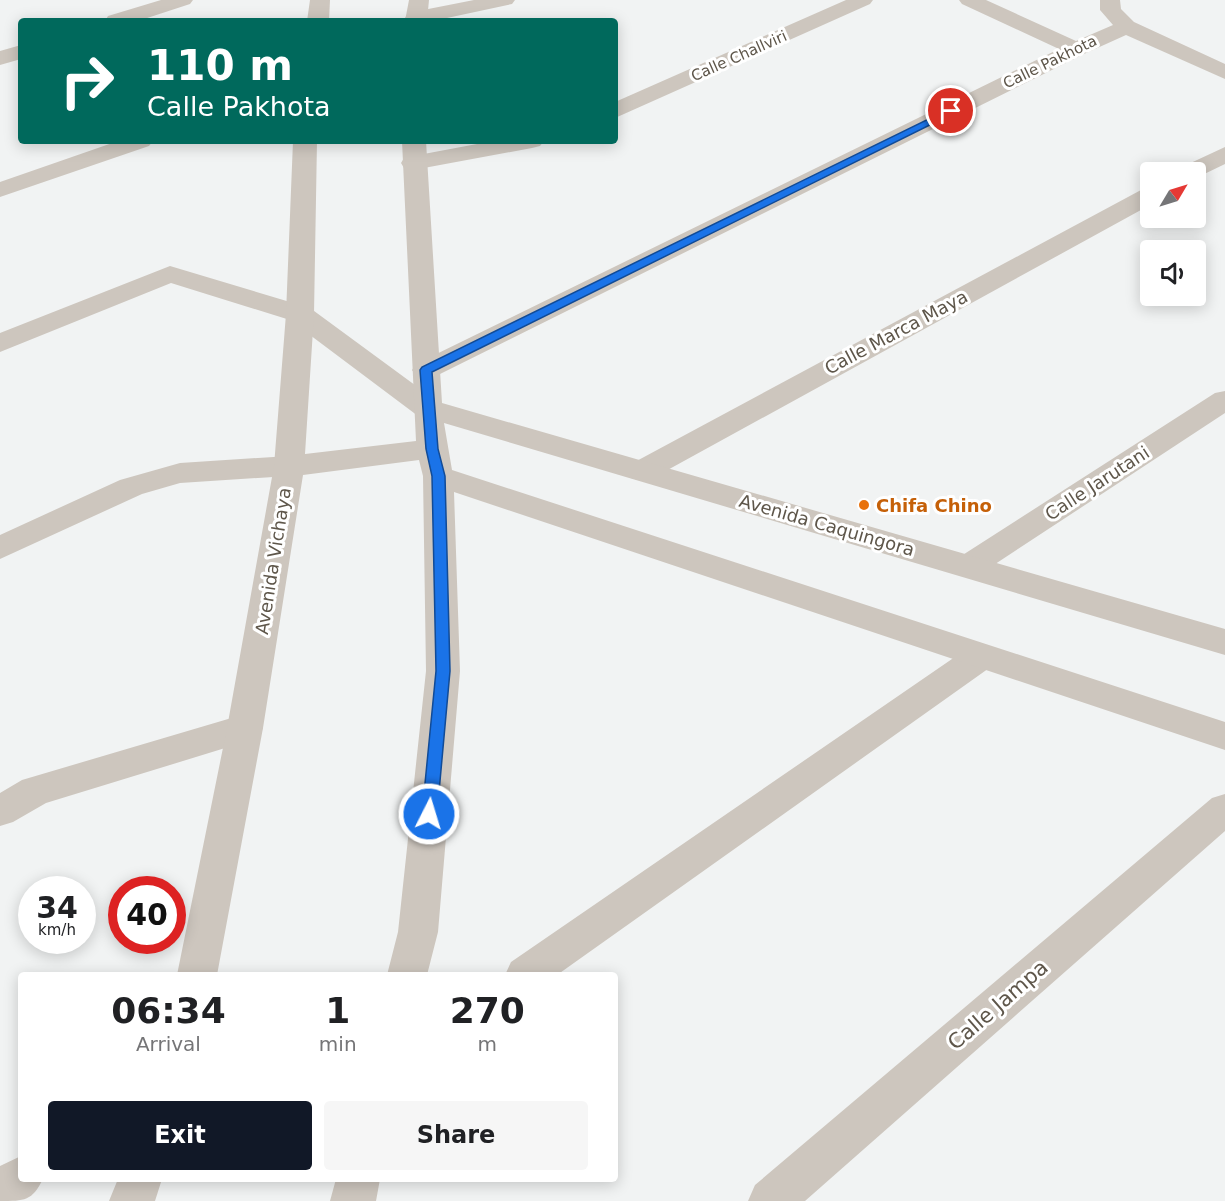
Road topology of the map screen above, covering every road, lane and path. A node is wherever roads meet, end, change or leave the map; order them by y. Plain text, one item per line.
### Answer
1 (183, 0) edge
2 (320, 0) edge
3 (505, 0) edge
4 (863, 0) edge
5 (969, 0) edge
6 (1110, 0) edge
7 (417, 13) edge
8 (126, 18) edge
9 (318, 18) edge
10 (1126, 27) junction
11 (1076, 49) junction
12 (18, 53) edge
13 (0, 58) edge
14 (1225, 72) edge
15 (618, 110) edge
16 (132, 144) edge
17 (305, 144) edge
18 (500, 144) edge
19 (414, 152) edge
20 (1225, 154) edge
21 (1206, 164) edge
22 (0, 190) edge
23 (1140, 200) edge
24 (300, 314) junction
25 (0, 343) edge
26 (426, 370) junction
27 (1225, 399) edge
28 (428, 409) junction
29 (435, 463) junction
30 (289, 466) junction
31 (642, 471) junction
32 (0, 548) edge
33 (969, 566) junction
34 (1225, 642) edge
35 (980, 657) junction
36 (245, 728) junction
37 (1225, 736) edge
38 (1225, 809) edge
39 (0, 811) edge
40 (198, 972) edge
41 (408, 972) edge
42 (529, 972) edge
43 (18, 1180) edge
44 (139, 1182) edge
45 (357, 1182) edge
46 (0, 1194) edge
47 (132, 1201) edge
48 (353, 1201) edge
49 (771, 1201) edge

1 - 8 street
2 - 9 street
3 - 7 street
4 - 15 street, Calle Challviri
5 - 11 street
6 - 10 street
10 - 11 street, Calle Pakhota
10 - 14 street
11 - 26 street, Calle Pakhota
12 - 13 street
16 - 22 street
17 - 24 street, Avenida Vichaya
18 - 19 street
19 - 26 street
20 - 21 street
23 - 31 street, Calle Marca Maya
24 - 25 street
24 - 28 street
24 - 30 street, Avenida Vichaya
26 - 28 street
27 - 33 street, Calle Jarutani
28 - 29 street
28 - 31 street, Avenida Caquingora
29 - 30 street
29 - 35 street
29 - 41 street
30 - 32 street
30 - 36 street, Avenida Vichaya
31 - 33 street, Avenida Caquingora
33 - 34 street, Avenida Caquingora
35 - 37 street
35 - 42 street
36 - 39 street
36 - 40 street, Avenida Vichaya
38 - 49 street, Calle Jampa
43 - 46 street
44 - 47 street
45 - 48 street

